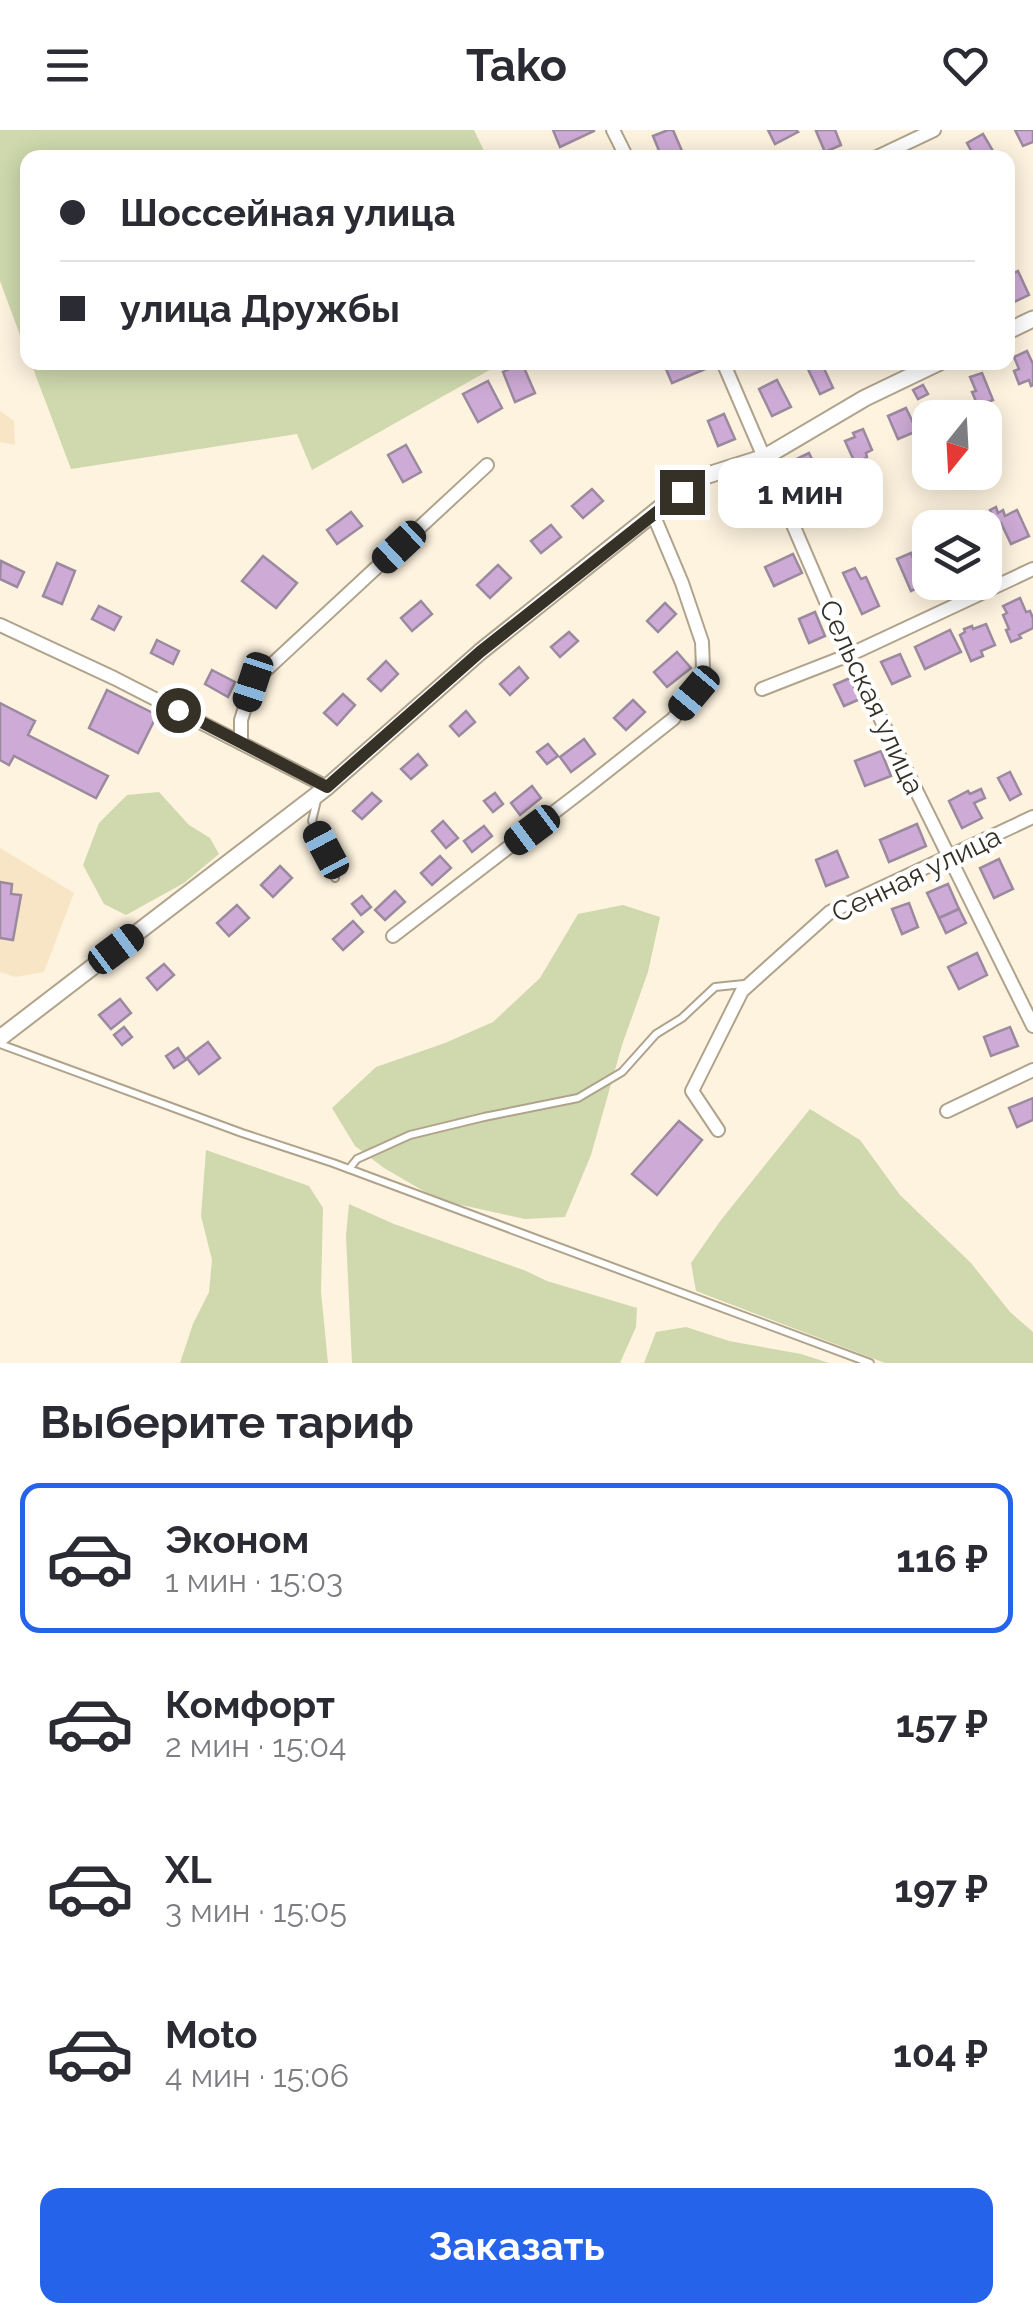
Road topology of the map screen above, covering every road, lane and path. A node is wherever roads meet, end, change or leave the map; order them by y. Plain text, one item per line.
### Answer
1 (934, 130) edge
2 (892, 150) edge
3 (726, 370) edge
4 (923, 370) edge
5 (765, 458) junction
6 (486, 465) dead end
7 (652, 514) junction
8 (1033, 569) edge
9 (0, 625) edge
10 (848, 655) junction
11 (762, 690) dead end
12 (241, 743) junction
13 (323, 790) junction
14 (1033, 817) edge
15 (948, 856) junction
16 (335, 878) dead end
17 (392, 936) dead end
18 (751, 984) junction
19 (1033, 1026) edge
20 (0, 1041) edge
21 (1033, 1070) edge
22 (947, 1111) dead end
23 (718, 1130) dead end
24 (349, 1169) junction
25 (870, 1363) edge

1 - 2 street
3 - 5 street, Сельская улица
4 - 5 street
5 - 7 street
5 - 10 street, Сельская улица
6 - 12 street
7 - 13 street
7 - 17 street
8 - 10 street
9 - 12 street
10 - 11 street
10 - 15 street, Сельская улица
12 - 13 street
13 - 16 lane
13 - 20 street
14 - 15 street, Сенная улица
15 - 18 street, Сенная улица
15 - 19 street, Сельская улица
18 - 23 street, Сенная улица
18 - 24 lane
20 - 24 lane
21 - 22 street
24 - 25 lane

